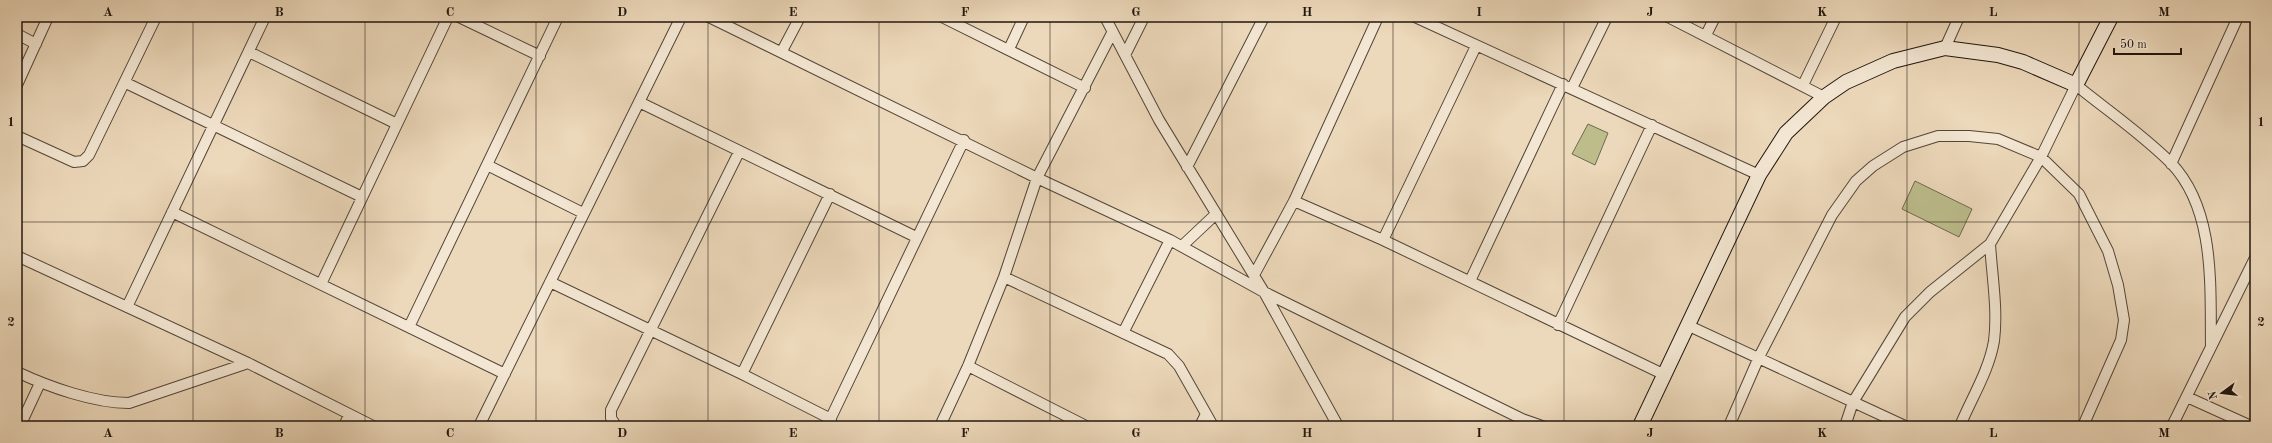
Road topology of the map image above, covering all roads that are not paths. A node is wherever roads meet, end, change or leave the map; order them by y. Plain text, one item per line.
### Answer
1 (48, 17) edge
2 (156, 17) edge
3 (265, 17) edge
4 (448, 17) edge
5 (459, 17) edge
6 (558, 17) edge
7 (681, 17) edge
8 (709, 17) edge
9 (800, 17) edge
10 (942, 17) edge
11 (1024, 17) edge
12 (1105, 17) edge
13 (1144, 17) edge
14 (1264, 17) edge
15 (1378, 17) edge
16 (1415, 17) edge
17 (1606, 17) edge
18 (1668, 17) edge
19 (1715, 17) edge
20 (1836, 17) edge
21 (1959, 17) edge
22 (2111, 17) edge
23 (2238, 17) edge
24 (1112, 33) junction
25 (17, 34) edge
26 (1706, 35) junction
27 (36, 44) junction
28 (1476, 46) junction
29 (1945, 48) junction
30 (1009, 49) junction
31 (782, 51) junction
32 (249, 52) junction
33 (1125, 55) junction
34 (540, 56) junction
35 (126, 83) junction
36 (17, 85) edge
37 (1803, 85) junction
38 (2076, 85) junction
39 (1568, 86) junction
40 (1085, 88) junction
41 (1824, 97) junction
42 (639, 102) junction
43 (397, 124) junction
44 (214, 125) junction
45 (1652, 125) junction
46 (17, 136) edge
47 (964, 140) junction
48 (739, 152) junction
49 (2041, 156) junction
50 (2171, 164) junction
51 (487, 165) junction
52 (1187, 167) junction
53 (1759, 175) junction
54 (1037, 178) junction
55 (830, 194) junction
56 (362, 197) junction
57 (1294, 201) junction
58 (172, 212) junction
59 (584, 213) junction
60 (1216, 214) junction
61 (916, 237) junction
62 (1170, 240) junction
63 (1384, 240) junction
64 (1990, 244) junction
65 (1182, 246) junction
66 (17, 256) edge
67 (2255, 258) edge
68 (1254, 276) junction
69 (1004, 277) junction
70 (1470, 281) junction
71 (550, 282) junction
72 (321, 284) junction
73 (1264, 292) junction
74 (127, 307) junction
75 (1558, 325) junction
76 (1687, 325) junction
77 (409, 327) junction
78 (650, 330) junction
79 (1123, 333) junction
80 (2211, 347) junction
81 (1759, 357) junction
82 (248, 363) junction
83 (968, 366) junction
84 (17, 372) edge
85 (505, 374) junction
86 (742, 374) junction
87 (1665, 375) junction
88 (40, 383) junction
89 (2187, 397) junction
90 (1853, 402) junction
91 (1206, 414) junction
92 (349, 415) junction
93 (829, 422) edge
94 (1520, 422) edge
95 (20, 426) edge
96 (344, 426) edge
97 (373, 426) edge
98 (478, 426) edge
99 (616, 426) edge
100 (940, 426) edge
101 (1086, 426) edge
102 (1200, 426) edge
103 (1213, 426) edge
104 (1338, 426) edge
105 (1542, 426) edge
106 (1640, 426) edge
107 (1729, 426) edge
108 (1845, 426) edge
109 (1905, 426) edge
110 (1960, 426) edge
111 (2083, 426) edge
112 (2172, 426) edge
113 (2251, 426) edge

1 - 27 street
2 - 35 street
3 - 32 street
4 - 43 street
5 - 34 street
6 - 34 street
7 - 42 street
8 - 31 street
9 - 31 street
10 - 30 street
11 - 30 street
12 - 24 street
13 - 33 street
14 - 52 street
15 - 57 street
16 - 28 street
17 - 39 street
18 - 26 street
19 - 26 street
20 - 37 street
21 - 29 street
22 - 38 street
23 - 50 street
24 - 33 street
24 - 40 street
25 - 27 street
26 - 37 street
27 - 36 street
28 - 39 street
28 - 63 street
29 - 38 street
29 - 41 street
30 - 40 street
31 - 47 street
32 - 43 street
32 - 44 street
33 - 52 street
34 - 51 street
35 - 44 street
35 - 46 street
37 - 41 street
38 - 49 street
38 - 50 street
39 - 45 street
39 - 70 street
40 - 54 street
41 - 53 street
42 - 48 street
42 - 59 street
43 - 56 street
44 - 56 street
44 - 58 street
45 - 53 street
45 - 75 street
47 - 54 street
47 - 61 street
48 - 55 street
48 - 78 street
49 - 64 street
49 - 81 street
49 - 111 street
50 - 80 street
51 - 59 street
51 - 77 street
52 - 60 street
53 - 76 street
54 - 62 street
54 - 69 street
55 - 61 street
55 - 86 street
56 - 72 street
57 - 63 street
57 - 68 street
58 - 72 street
58 - 74 street
59 - 71 street
60 - 65 street
60 - 68 street
61 - 93 street
62 - 65 street
62 - 79 street
63 - 70 street
64 - 90 street
64 - 110 street
65 - 73 street
66 - 74 street
67 - 80 street
68 - 73 street
69 - 79 street
69 - 83 street
70 - 75 street
71 - 78 street
71 - 85 street
72 - 77 street
73 - 94 street
73 - 104 street
74 - 82 street
75 - 87 street
76 - 81 street
76 - 87 street
77 - 85 street
78 - 86 street
78 - 99 street
79 - 91 street
80 - 89 street
81 - 90 street
81 - 107 street
82 - 88 street
82 - 92 street
83 - 100 street
83 - 101 street
84 - 88 street
85 - 98 street
86 - 93 street
87 - 106 street
88 - 95 street
89 - 112 street
89 - 113 street
90 - 108 street
90 - 109 street
91 - 102 street
91 - 103 street
92 - 96 street
92 - 97 street
94 - 105 street

